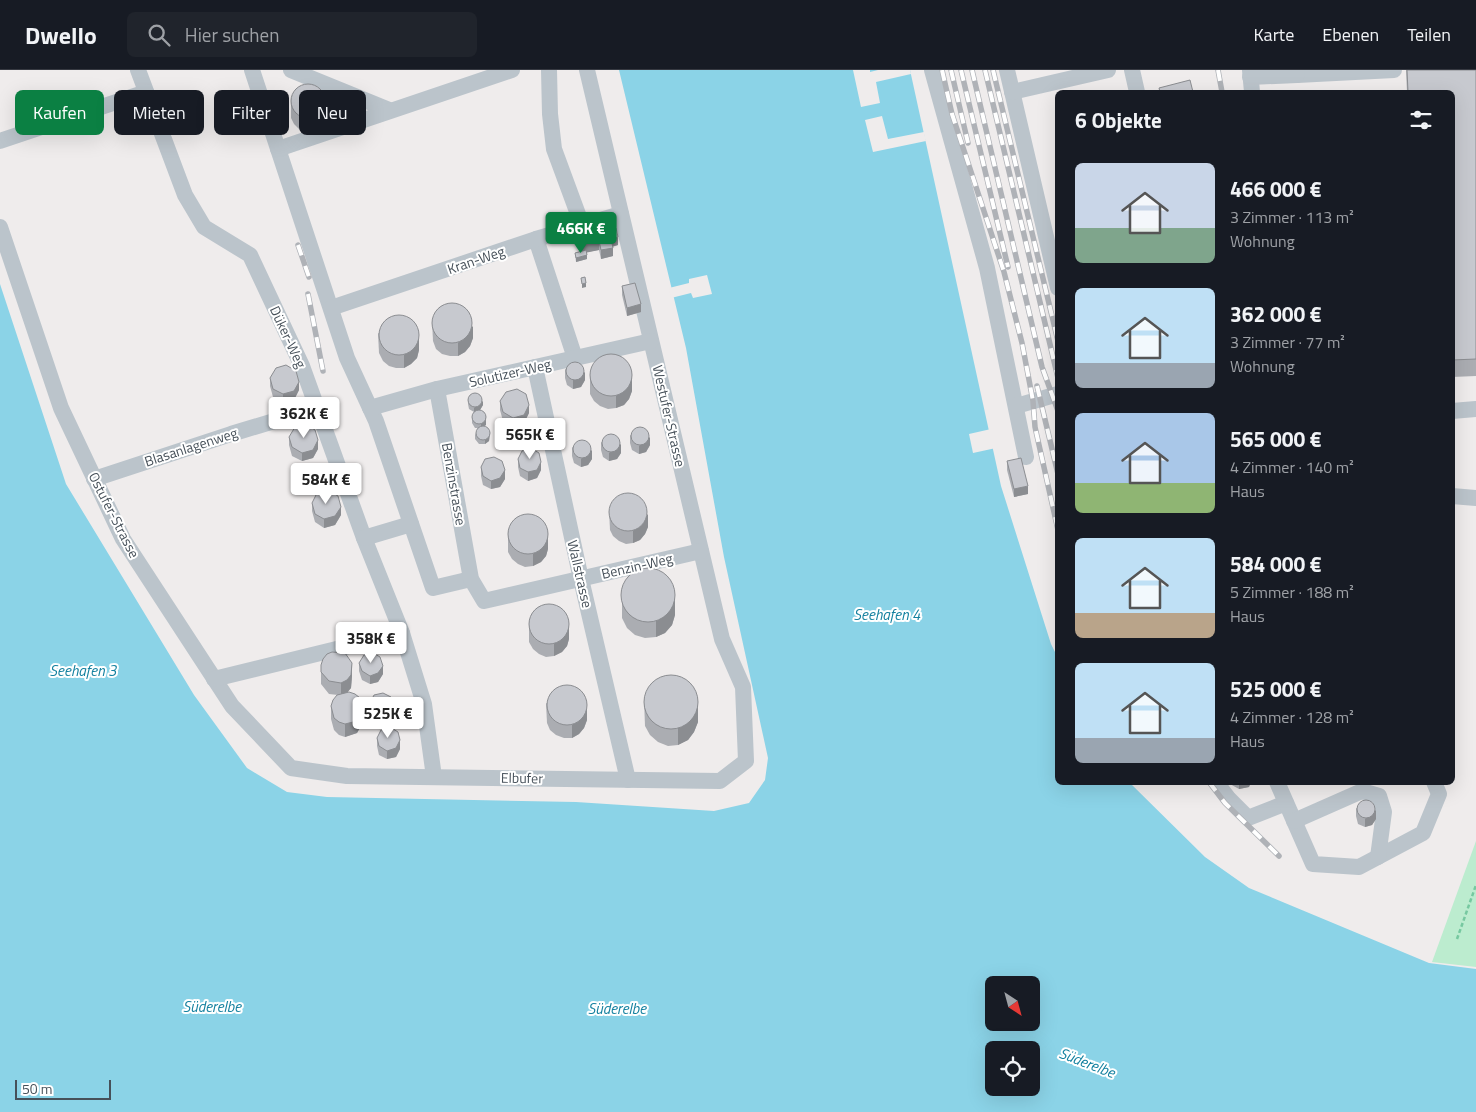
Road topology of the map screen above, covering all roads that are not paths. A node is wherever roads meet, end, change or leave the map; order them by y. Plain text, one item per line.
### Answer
1 (138, 70) edge
2 (252, 70) edge
3 (291, 70) edge
4 (512, 70) edge
5 (549, 70) edge
6 (587, 70) edge
7 (932, 70) edge
8 (1007, 70) edge
9 (1108, 70) edge
10 (1132, 70) edge
11 (1394, 70) edge
12 (1296, 72) edge
13 (1250, 80) edge
14 (145, 90) edge
15 (1137, 90) edge
16 (1012, 92) junction
17 (114, 103) edge
18 (389, 110) junction
19 (162, 135) edge
20 (0, 140) edge
21 (278, 149) junction
22 (621, 214) junction
23 (582, 225) junction
24 (0, 227) edge
25 (536, 239) junction
26 (1055, 275) edge
27 (331, 308) junction
28 (651, 341) junction
29 (575, 358) junction
30 (535, 367) junction
31 (437, 390) junction
32 (1055, 395) edge
33 (1016, 406) junction
34 (317, 408) junction
35 (370, 408) junction
36 (1476, 409) edge
37 (1455, 412) edge
38 (1026, 458) dead end
39 (94, 479) junction
40 (1455, 496) edge
41 (1476, 498) edge
42 (411, 524) junction
43 (364, 538) junction
44 (702, 551) junction
45 (581, 579) junction
46 (471, 580) junction
47 (402, 633) junction
48 (214, 678) junction
49 (746, 761) joint
50 (291, 768) joint
51 (434, 777) junction
52 (628, 780) junction
53 (1218, 785) edge
54 (1279, 785) edge
55 (1435, 785) edge
56 (1286, 803) junction
57 (1294, 821) junction
58 (1378, 858) junction

1 - 14 street, Düker-Weg
2 - 21 street
3 - 18 street
4 - 18 street
5 - 23 street
6 - 22 street, Westufer-Strasse
7 - 33 street
8 - 16 street
9 - 16 street
10 - 15 street
11 - 12 street
12 - 13 street
16 - 26 street
17 - 20 street
18 - 21 street
19 - 34 street, Düker-Weg
21 - 27 street
22 - 23 street, Kran-Weg
22 - 28 street, Westufer-Strasse
23 - 25 street, Kran-Weg
24 - 39 street, Ostufer-Strasse
25 - 27 street, Kran-Weg
25 - 29 street
27 - 35 street
28 - 29 street, Solutizer-Weg
28 - 44 street, Westufer-Strasse
29 - 30 street, Solutizer-Weg
30 - 31 street, Solutizer-Weg
30 - 45 street, Wallstrasse
31 - 35 street, Solutizer-Weg
31 - 46 street, Benzinstrasse
32 - 33 street
33 - 38 street
34 - 39 street, Blasanlagenweg
34 - 43 street, Düker-Weg
35 - 42 street
36 - 37 street
39 - 48 street, Ostufer-Strasse
40 - 41 street
42 - 43 street
42 - 46 street
43 - 47 street, Düker-Weg
44 - 45 street, Benzin-Weg
44 - 49 street, Westufer-Strasse
45 - 46 street, Benzin-Weg
45 - 52 street, Wallstrasse
47 - 48 street
47 - 51 street, Düker-Weg
48 - 50 street, Ostufer-Strasse
49 - 52 street, Elbufer
50 - 51 street, Elbufer
51 - 52 street, Elbufer
53 - 56 street
54 - 56 street
55 - 58 street
56 - 57 street
57 - 58 street
57 - 58 street

